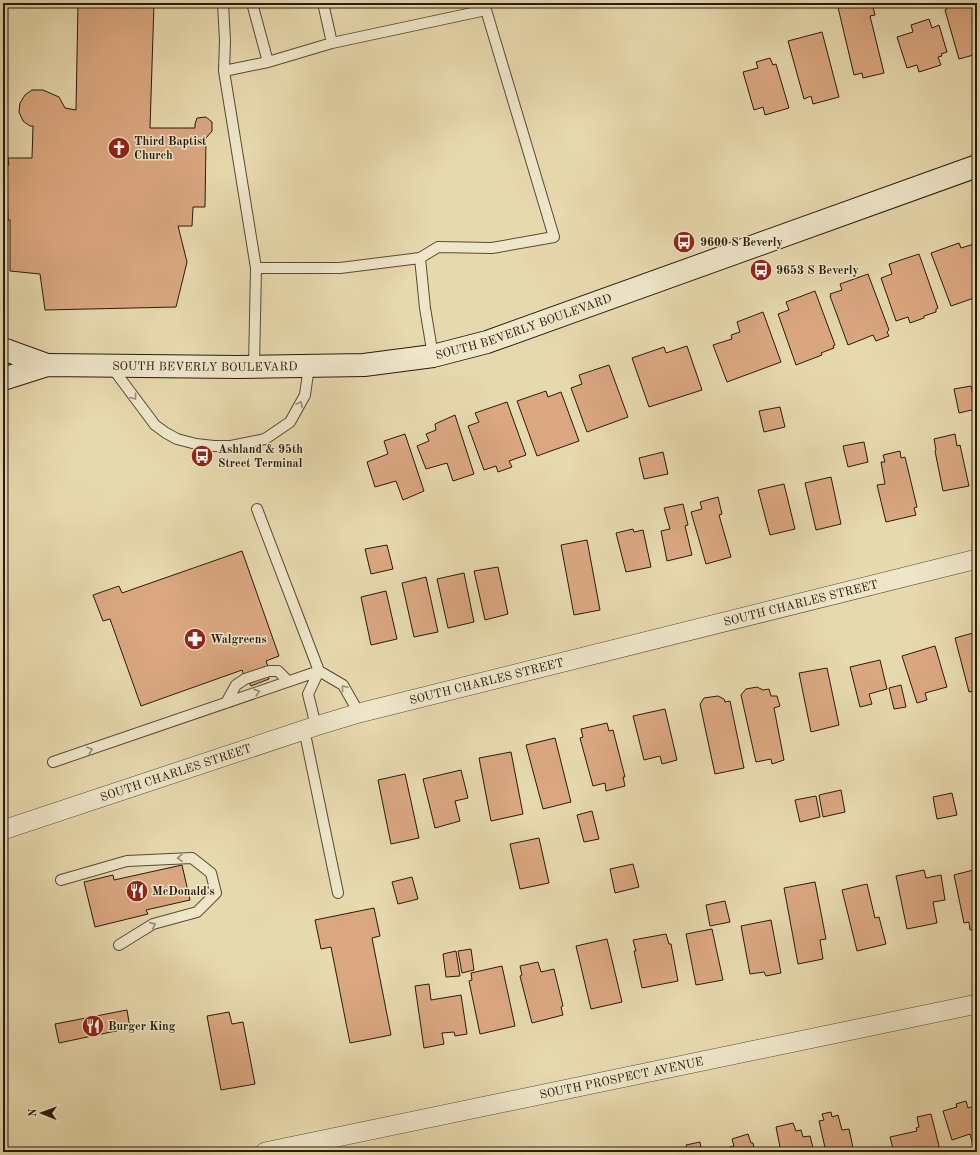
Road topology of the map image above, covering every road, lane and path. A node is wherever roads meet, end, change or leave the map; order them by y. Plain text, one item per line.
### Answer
1 (223, 3) edge
2 (252, 3) edge
3 (322, 3) edge
4 (332, 43) junction
5 (268, 62) junction
6 (224, 71) junction
7 (977, 166) edge
8 (420, 258) junction
9 (256, 268) junction
10 (3, 349) edge
11 (432, 356) junction
12 (47, 365) junction
13 (111, 366) junction
14 (309, 366) junction
15 (254, 367) junction
16 (3, 379) edge
17 (257, 509) dead end
18 (977, 559) edge
19 (319, 671) junction
20 (288, 681) junction
21 (226, 703) junction
22 (360, 713) junction
23 (310, 727) junction
24 (53, 762) dead end
25 (3, 830) edge
26 (61, 880) dead end
27 (338, 894) dead end
28 (120, 945) dead end
29 (977, 1004) edge
30 (265, 1152) edge

1 - 6 lane
2 - 5 lane
3 - 4 lane
4 - 5 lane
4 - 8 lane
5 - 6 lane
6 - 9 lane
7 - 11 main road, SOUTH BEVERLY BOULEVARD
8 - 9 lane
8 - 11 lane
9 - 15 lane
10 - 12 main road
11 - 14 main road, SOUTH BEVERLY BOULEVARD
12 - 13 main road, SOUTH BEVERLY BOULEVARD
12 - 16 main road
13 -> 14 lane
13 - 15 main road, SOUTH BEVERLY BOULEVARD
14 - 15 main road, SOUTH BEVERLY BOULEVARD
17 - 19 lane
18 - 22 street, SOUTH CHARLES STREET
19 - 20 lane
22 -> 19 lane
19 - 23 lane
21 -> 20 lane
20 - 21 lane
24 -> 21 lane
22 - 23 street, SOUTH CHARLES STREET
23 - 25 street, SOUTH CHARLES STREET
23 - 27 lane
28 -> 26 lane
29 - 30 street, SOUTH PROSPECT AVENUE

